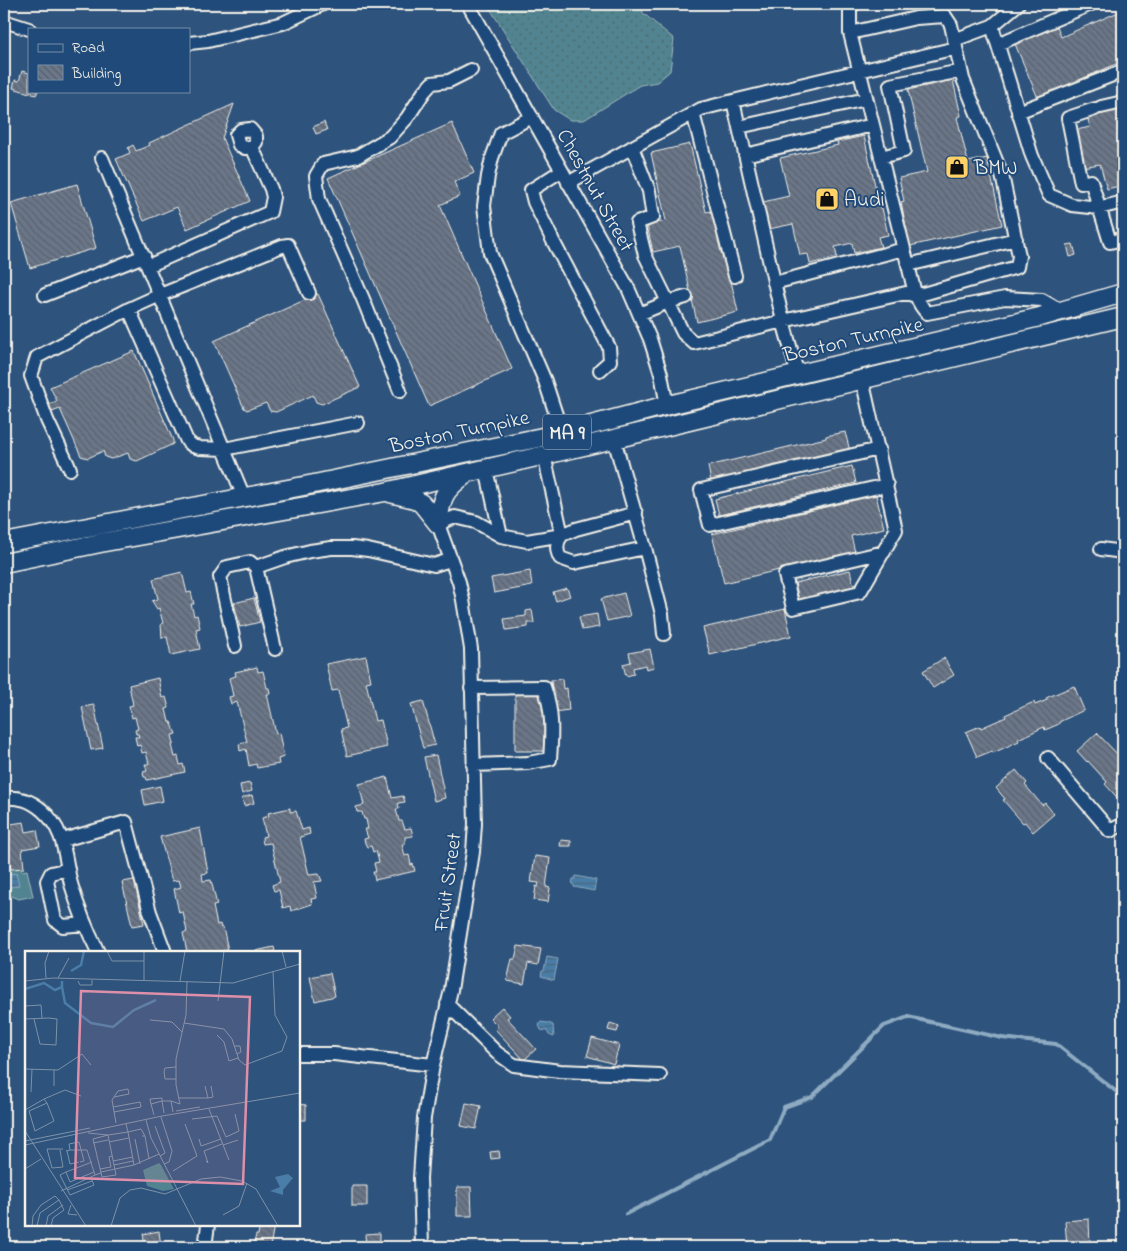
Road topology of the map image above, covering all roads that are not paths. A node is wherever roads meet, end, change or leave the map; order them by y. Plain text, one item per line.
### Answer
1 (322, 4) edge
2 (468, 4) edge
3 (854, 4) edge
4 (1017, 4) edge
5 (1091, 4) edge
6 (4, 21) edge
7 (992, 26) junction
8 (28, 29) edge
9 (850, 33) junction
10 (190, 43) edge
11 (955, 44) junction
12 (998, 44) junction
13 (885, 64) junction
14 (471, 70) dead end
15 (859, 70) junction
16 (961, 71) junction
17 (1123, 71) edge
18 (890, 85) junction
19 (866, 99) junction
20 (733, 101) junction
21 (1123, 102) edge
22 (1018, 112) junction
23 (693, 114) junction
24 (532, 117) junction
25 (873, 125) junction
26 (738, 127) junction
27 (252, 147) dead end
28 (632, 147) junction
29 (745, 155) junction
30 (881, 157) junction
31 (102, 158) dead end
32 (561, 171) junction
33 (568, 183) junction
34 (1123, 202) edge
35 (1099, 208) junction
36 (1016, 239) junction
37 (1123, 239) edge
38 (904, 249) junction
39 (146, 261) junction
40 (908, 265) junction
41 (735, 276) dead end
42 (774, 283) junction
43 (309, 293) dead end
44 (1123, 293) edge
45 (45, 295) dead end
46 (160, 295) junction
47 (916, 296) junction
48 (686, 297) dead end
49 (668, 302) junction
50 (129, 309) junction
51 (1061, 311) junction
52 (639, 314) junction
53 (1123, 317) edge
54 (783, 321) junction
55 (600, 370) dead end
56 (798, 375) junction
57 (862, 379) junction
58 (400, 391) dead end
59 (667, 406) junction
60 (358, 423) dead end
61 (562, 433) junction
62 (614, 439) junction
63 (224, 449) junction
64 (878, 449) junction
65 (544, 455) junction
66 (70, 469) dead end
67 (478, 471) junction
68 (887, 485) junction
69 (385, 492) junction
70 (244, 497) junction
71 (636, 513) junction
72 (438, 524) junction
73 (562, 534) junction
74 (501, 536) junction
75 (4, 543) edge
76 (645, 548) junction
77 (1101, 549) dead end
78 (884, 552) junction
79 (1123, 552) edge
80 (450, 560) junction
81 (4, 563) edge
82 (256, 567) junction
83 (664, 634) dead end
84 (234, 646) dead end
85 (275, 649) dead end
86 (472, 688) junction
87 (1048, 758) dead end
88 (473, 764) junction
89 (4, 798) edge
90 (1123, 824) edge
91 (63, 840) junction
92 (68, 869) junction
93 (85, 924) junction
94 (98, 951) edge
95 (165, 951) edge
96 (448, 1004) junction
97 (300, 1054) edge
98 (433, 1065) junction
99 (660, 1075) dead end
100 (208, 1226) edge
101 (205, 1247) edge
102 (422, 1247) edge

1 - 10 street
2 - 24 street, Chestnut Street
3 - 9 street
4 - 7 street
5 - 12 street
6 - 8 street
7 - 11 street
7 - 12 street
9 - 11 street
9 - 15 street
11 - 13 street
11 - 16 street
12 - 22 street
13 - 15 street
13 - 18 street
14 - 58 street
15 - 19 street
15 - 20 street
16 - 18 street
16 - 36 street
17 - 22 street
18 - 30 street
19 - 25 street
19 - 26 street
20 - 23 street
20 - 26 street
21 - 35 street
22 - 35 street
23 - 28 street
23 - 41 street
24 - 32 street, Chestnut Street
24 - 61 street
25 - 29 street
25 - 30 street
26 - 29 street
27 - 39 street
28 - 33 street
28 - 49 street
29 - 42 street
30 - 38 street
31 - 39 street
32 - 33 street, Chestnut Street
32 - 55 street
33 - 52 street, Chestnut Street
34 - 35 street
35 - 37 street
36 - 40 street
36 - 47 street
38 - 40 street
38 - 42 street
39 - 45 street
39 - 46 street
40 - 47 street
42 - 54 street
43 - 46 street
44 - 51 highway, Boston Turnpike / MA 9
46 - 50 street
46 - 63 street
47 - 51 street
47 - 54 street
48 - 49 street
49 - 52 street
49 - 54 street
50 - 63 street
50 - 66 street
51 - 56 highway, Boston Turnpike / MA 9
52 - 59 street, Chestnut Street
53 - 57 highway, Boston Turnpike / MA 9
54 - 56 street
56 - 59 highway, Boston Turnpike / MA 9
57 - 62 highway, Boston Turnpike / MA 9
57 - 64 street
59 - 61 highway, Boston Turnpike / MA 9
60 - 63 street
61 - 70 highway, Boston Turnpike / MA 9
62 - 65 highway, Boston Turnpike / MA 9
62 - 71 street
63 - 70 street
64 - 68 street
64 - 68 street
65 - 67 highway, Boston Turnpike / MA 9
65 - 73 street
67 - 69 highway, Boston Turnpike / MA 9
67 - 72 highway
67 - 74 street
68 - 78 street
69 - 72 highway
69 - 81 highway, Boston Turnpike / MA 9
70 - 75 highway, Boston Turnpike / MA 9
71 - 73 street
71 - 76 street
72 - 74 street
72 - 80 street, Fruit Street
73 - 74 street
73 - 76 street
76 - 83 street
77 - 79 street
78 - 78 street
80 - 82 street
80 - 86 street, Fruit Street
82 - 84 street
82 - 85 street
86 - 88 street, Fruit Street
86 - 88 street
87 - 90 street
88 - 96 street, Fruit Street
89 - 91 street
91 - 92 street
91 - 95 street
92 - 93 street
92 - 93 street
93 - 94 street
96 - 98 street, Fruit Street
96 - 99 street
97 - 98 street
98 - 102 street, Fruit Street
100 - 101 street

